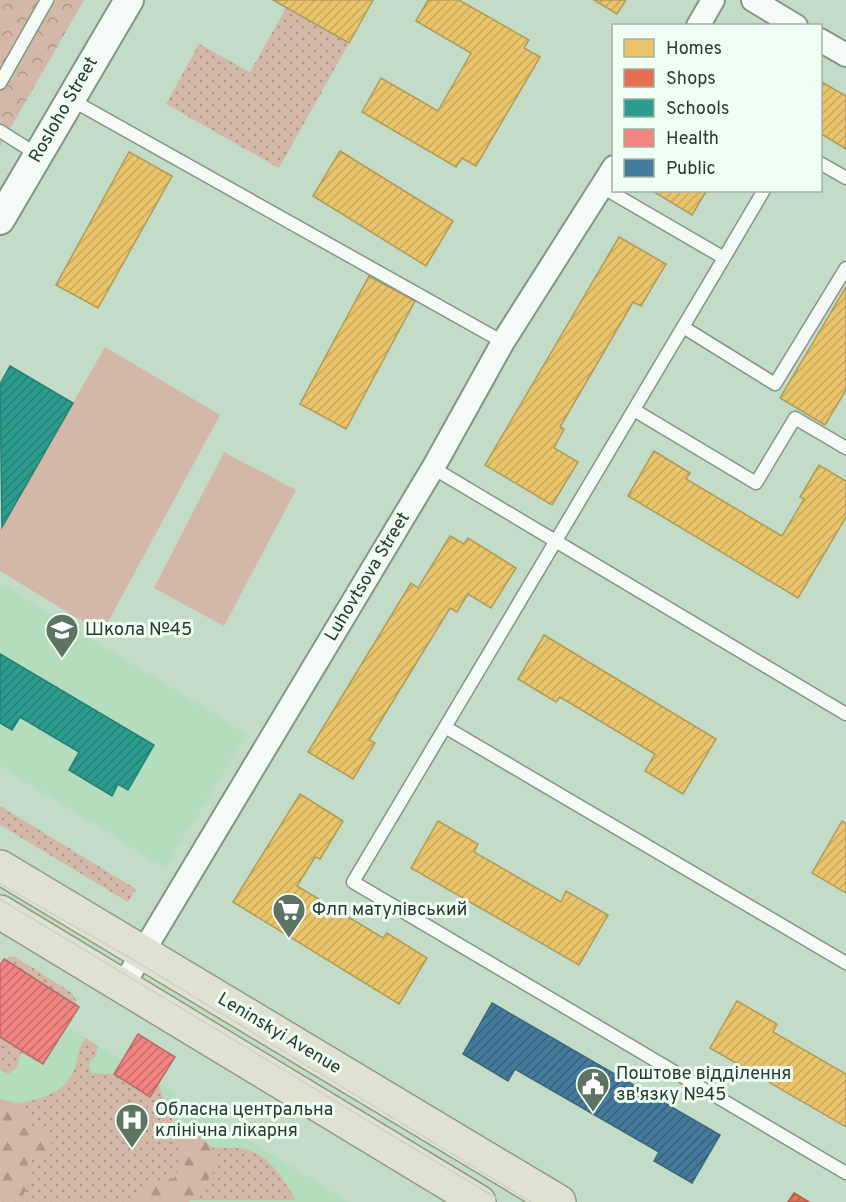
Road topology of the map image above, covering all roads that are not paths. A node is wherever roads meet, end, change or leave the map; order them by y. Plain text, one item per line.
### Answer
1 (47, 0) edge
2 (129, 0) edge
3 (713, 0) edge
4 (753, 0) edge
5 (699, 24) edge
6 (793, 24) edge
7 (822, 41) edge
8 (846, 55) edge
9 (0, 83) edge
10 (70, 99) junction
11 (0, 131) edge
12 (38, 155) junction
13 (822, 164) edge
14 (612, 170) edge
15 (846, 178) edge
16 (602, 187) junction
17 (763, 192) edge
18 (0, 220) edge
19 (724, 258) junction
20 (846, 268) edge
21 (683, 327) junction
22 (503, 342) junction
23 (634, 410) junction
24 (846, 448) edge
25 (433, 468) junction
26 (555, 542) junction
27 (846, 714) edge
28 (445, 727) junction
29 (0, 867) edge
30 (0, 912) edge
31 (143, 953) junction
32 (846, 963) edge
33 (122, 987) junction
34 (846, 1173) edge
35 (479, 1202) edge
36 (559, 1202) edge

1 - 9 lane
2 - 10 street, Rosloho Street
3 - 5 street
4 - 6 street
7 - 8 street
10 - 12 street, Rosloho Street
10 - 22 lane
11 - 12 lane
12 - 18 street, Rosloho Street
13 - 15 lane
14 - 16 street, Luhovtsova Street
16 - 19 lane
16 - 22 street, Luhovtsova Street
17 - 19 lane
19 - 21 lane
20 - 21 lane
21 - 23 lane
22 - 25 street, Luhovtsova Street
23 - 24 lane
23 - 26 lane
25 - 26 lane
25 - 31 street, Luhovtsova Street
26 - 27 lane
26 - 28 lane
28 - 32 lane
28 - 34 lane
29 - 31 main road, Leninskyi Avenue
30 - 33 main road
31 - 33 street, Luhovtsova Street
31 - 36 main road, Leninskyi Avenue
33 - 35 main road

